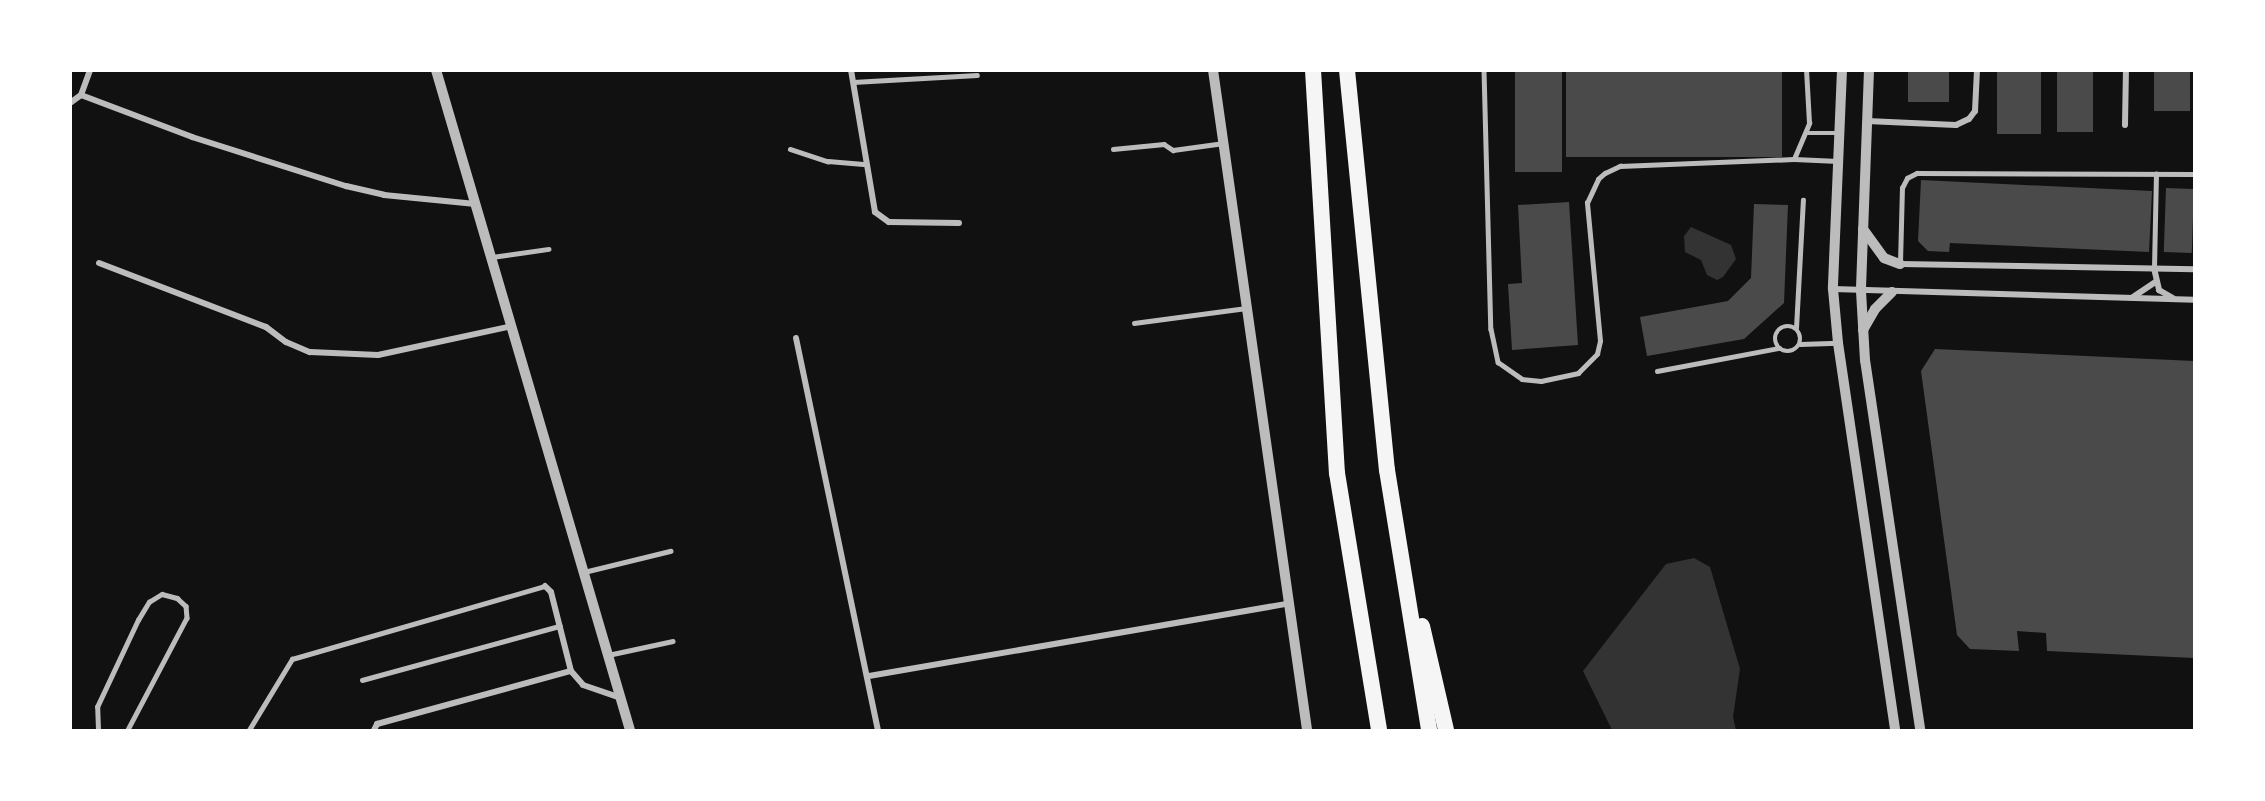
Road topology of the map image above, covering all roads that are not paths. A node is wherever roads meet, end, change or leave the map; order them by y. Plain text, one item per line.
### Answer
1 (90, 70) edge
2 (436, 70) edge
3 (851, 70) edge
4 (1213, 70) edge
5 (1313, 70) edge
6 (1347, 70) edge
7 (1484, 70) edge
8 (1806, 70) edge
9 (1842, 70) edge
10 (1869, 70) edge
11 (1977, 70) edge
12 (2126, 70) edge
13 (977, 75) dead end
14 (853, 82) junction
15 (81, 95) junction
16 (70, 103) edge
17 (1867, 121) junction
18 (2125, 125) dead end
19 (1808, 133) junction
20 (1839, 133) junction
21 (1224, 143) junction
22 (790, 149) dead end
23 (1113, 149) dead end
24 (1794, 159) junction
25 (1838, 161) junction
26 (866, 164) junction
27 (2156, 174) junction
28 (2194, 174) edge
29 (1803, 200) dead end
30 (476, 204) junction
31 (959, 223) dead end
32 (1863, 229) junction
33 (548, 249) dead end
34 (492, 257) junction
35 (99, 263) dead end
36 (1900, 264) junction
37 (2154, 268) junction
38 (2194, 268) edge
39 (2155, 282) junction
40 (1833, 289) junction
41 (1861, 291) junction
42 (1892, 292) junction
43 (2130, 298) junction
44 (2176, 299) junction
45 (2194, 300) edge
46 (1246, 308) junction
47 (1134, 323) dead end
48 (512, 326) junction
49 (1796, 328) junction
50 (1863, 330) junction
51 (796, 338) dead end
52 (1800, 344) junction
53 (1838, 344) junction
54 (1779, 348) junction
55 (1657, 371) dead end
56 (1387, 470) junction
57 (670, 551) dead end
58 (584, 572) junction
59 (545, 586) joint
60 (1288, 604) junction
61 (560, 626) junction
62 (673, 641) dead end
63 (608, 655) junction
64 (572, 670) junction
65 (869, 676) junction
66 (362, 680) dead end
67 (620, 698) junction
68 (98, 730) edge
69 (128, 730) edge
70 (249, 730) edge
71 (374, 730) edge
72 (630, 730) edge
73 (878, 730) edge
74 (1307, 730) edge
75 (1379, 730) edge
76 (1429, 730) edge
77 (1446, 730) edge
78 (1895, 730) edge
79 (1920, 730) edge

1 - 15 street
2 - 30 street
3 - 14 street
4 - 21 street
5 - 75 highway
6 - 56 highway
7 - 24 lane
8 - 19 lane
9 - 20 street
10 - 17 street
11 - 17 street
12 - 18 street
13 - 14 lane
14 - 26 street
15 - 16 street
15 - 30 street
17 - 32 street
19 - 20 lane
19 - 24 lane
20 - 25 street
21 - 23 lane
21 - 46 street
22 - 26 lane
24 - 25 lane
25 - 40 street
26 - 31 street
27 - 28 lane
27 - 36 lane
27 - 37 lane
29 - 49 lane
30 - 34 street
32 - 36 street
32 - 41 street
33 - 34 lane
34 - 48 street
35 - 48 street
36 - 37 street
37 - 38 street
37 - 39 street
39 - 43 street
39 - 44 street
40 - 41 street
40 - 53 street
41 - 42 street
41 - 50 street
42 - 43 street
42 - 50 street
43 - 44 street
44 - 45 street
46 - 47 lane
46 - 60 street
48 - 58 street
49 - 52 lane
49 - 54 lane
50 - 79 street
51 - 65 street
52 - 53 lane
52 - 54 lane
53 - 78 street
54 - 55 lane
56 - 76 highway
56 - 77 highway
57 - 58 lane
58 - 63 street
59 - 61 street
59 - 70 lane
60 - 65 street
60 - 74 street
61 - 64 street
61 - 66 lane
62 - 63 lane
63 - 67 street
64 - 67 street
64 - 71 street
65 - 73 street
67 - 72 street
68 - 69 lane

